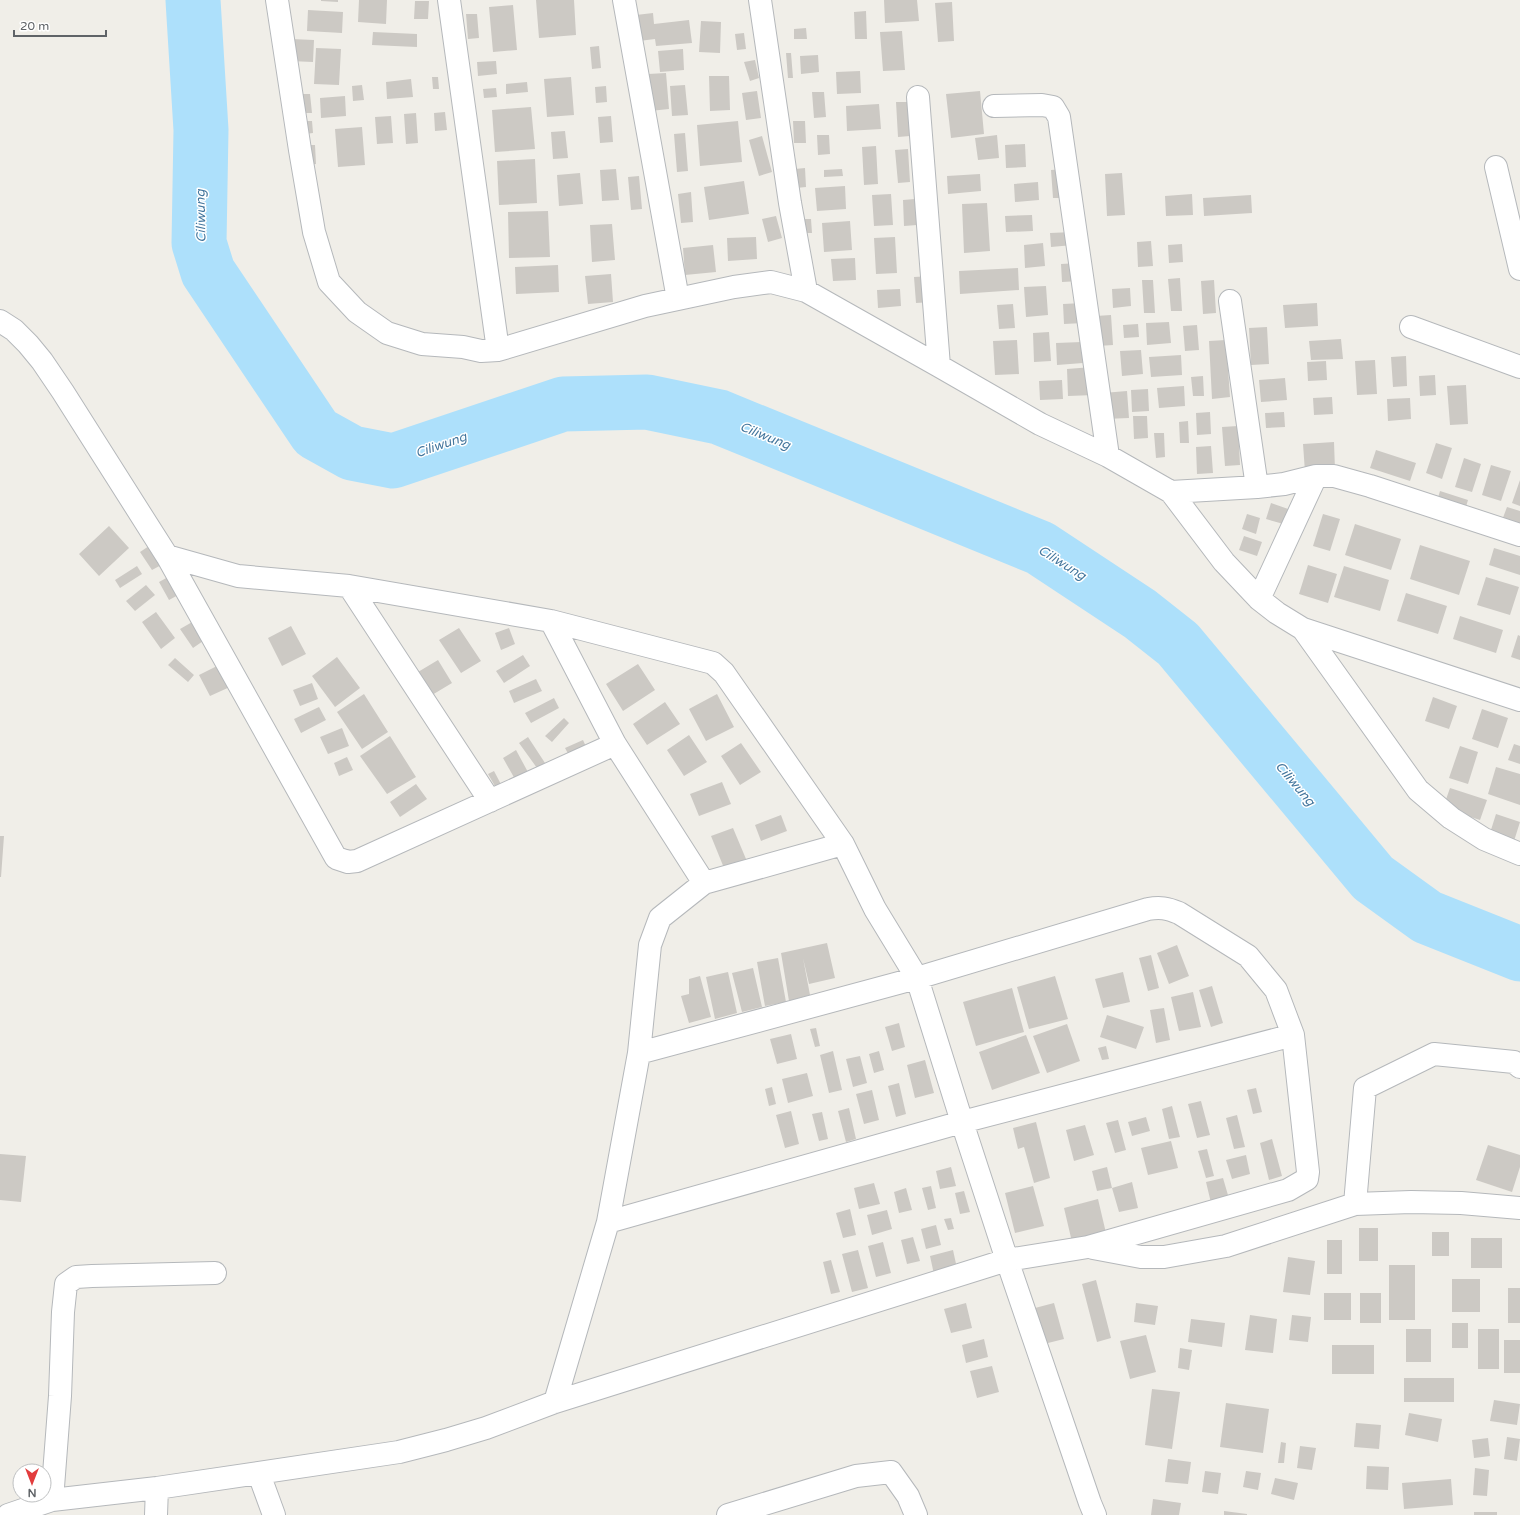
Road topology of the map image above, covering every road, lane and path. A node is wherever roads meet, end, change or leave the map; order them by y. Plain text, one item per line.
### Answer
1 (277, 0) edge
2 (449, 0) edge
3 (624, 0) edge
4 (760, 0) edge
5 (918, 97) dead end
6 (994, 106) dead end
7 (1496, 167) dead end
8 (1520, 270) edge
9 (806, 291) junction
10 (678, 299) junction
11 (1230, 301) dead end
12 (0, 321) edge
13 (1411, 327) dead end
14 (498, 350) junction
15 (939, 366) junction
16 (1520, 367) edge
17 (1108, 456) junction
18 (1316, 476) junction
19 (1256, 487) junction
20 (1170, 492) junction
21 (1520, 535) edge
22 (167, 556) junction
23 (349, 586) junction
24 (1259, 599) junction
25 (551, 620) junction
26 (1303, 629) junction
27 (1520, 700) edge
28 (615, 744) junction
29 (490, 801) junction
30 (843, 844) junction
31 (1520, 854) edge
32 (704, 883) junction
33 (917, 978) junction
34 (1293, 1035) junction
35 (639, 1053) junction
36 (1520, 1067) edge
37 (962, 1122) junction
38 (1355, 1204) junction
39 (1520, 1208) edge
40 (608, 1222) junction
41 (1088, 1247) junction
42 (1007, 1260) junction
43 (215, 1272) dead end
44 (555, 1402) junction
45 (259, 1474) junction
46 (157, 1488) junction
47 (52, 1500) joint
48 (43, 1503) edge
49 (737, 1514) edge
50 (8, 1515) edge
51 (156, 1515) edge
52 (274, 1515) edge
53 (916, 1515) edge
54 (1095, 1515) edge

1 - 14 street
2 - 14 street
3 - 10 street
4 - 9 street
5 - 15 street
6 - 17 street
7 - 8 street
9 - 10 street
9 - 15 street
10 - 14 street
11 - 19 street
12 - 22 street
13 - 16 street
15 - 17 street
17 - 20 street
18 - 19 street
18 - 21 street
18 - 24 street
19 - 20 street
20 - 24 street
22 - 23 street
22 - 29 street
23 - 25 street
23 - 29 street
24 - 26 street
25 - 28 street
25 - 30 street
26 - 27 street
26 - 31 street
28 - 29 street
28 - 32 street
30 - 32 street
30 - 33 street
32 - 35 street
33 - 34 street
33 - 35 street
33 - 37 street
34 - 37 street
34 - 41 street
35 - 40 street
36 - 38 street
37 - 40 street
37 - 42 street
38 - 39 street
38 - 41 street
40 - 44 street
41 - 42 street
42 - 44 street
42 - 54 street
43 - 47 street
44 - 45 street
45 - 46 street
45 - 52 street
46 - 47 street
46 - 51 street
48 - 50 street
49 - 53 street

